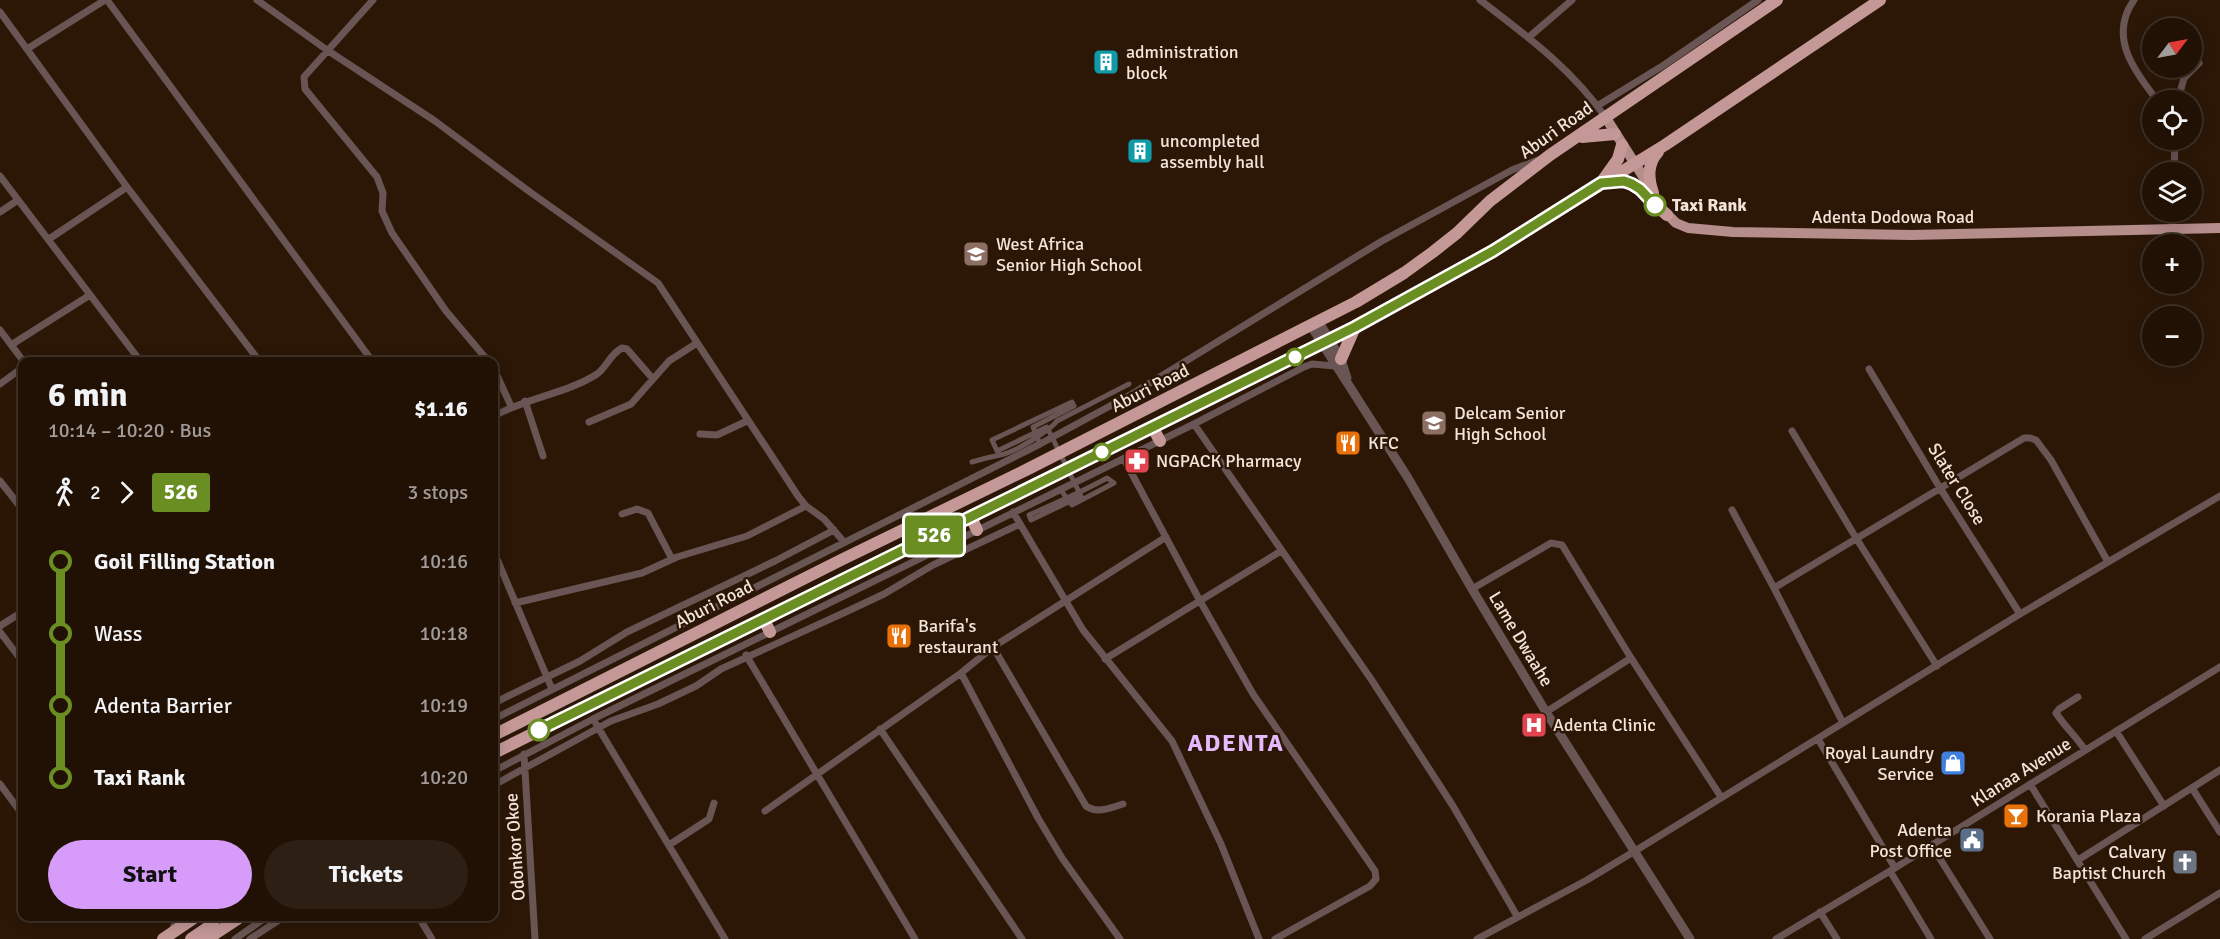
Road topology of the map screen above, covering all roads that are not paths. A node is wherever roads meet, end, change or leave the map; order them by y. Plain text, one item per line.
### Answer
1 (106, 0) edge
2 (258, 0) edge
3 (373, 0) edge
4 (1480, 0) edge
5 (1572, 0) edge
6 (1758, 0) edge
7 (1777, 0) edge
8 (1880, 0) edge
9 (2134, 0) edge
10 (0, 12) edge
11 (1529, 37) junction
12 (27, 49) junction
13 (327, 50) junction
14 (2150, 90) edge
15 (1597, 106) junction
16 (1606, 118) junction
17 (1619, 139) junction
18 (1572, 140) junction
19 (1665, 145) junction
20 (1550, 155) junction
21 (1635, 164) junction
22 (0, 176) edge
23 (1601, 183) junction
24 (127, 187) junction
25 (1653, 192) junction
26 (18, 200) junction
27 (0, 212) edge
28 (1666, 215) junction
29 (2172, 222) edge
30 (2172, 228) junction
31 (2220, 228) edge
32 (49, 239) junction
33 (90, 295) junction
34 (1315, 324) junction
35 (1355, 327) junction
36 (0, 330) edge
37 (1326, 342) junction
38 (697, 343) junction
39 (11, 345) junction
40 (20, 357) edge
41 (137, 357) edge
42 (256, 357) edge
43 (369, 357) edge
44 (485, 357) edge
45 (1338, 362) junction
46 (1869, 369) dead end
47 (18, 371) edge
48 (498, 378) edge
49 (653, 380) junction
50 (0, 384) edge
51 (1129, 384) dead end
52 (525, 401) junction
53 (511, 406) junction
54 (498, 414) edge
55 (747, 421) junction
56 (589, 422) dead end
57 (1194, 424) junction
58 (1153, 428) junction
59 (1792, 431) dead end
60 (700, 434) dead end
61 (1039, 441) junction
62 (1160, 441) junction
63 (543, 456) dead end
64 (1124, 459) junction
65 (972, 462) dead end
66 (0, 481) edge
67 (1940, 488) junction
68 (1060, 489) junction
69 (2220, 496) edge
70 (18, 503) edge
71 (807, 506) junction
72 (1732, 510) dead end
73 (1013, 512) junction
74 (622, 514) dead end
75 (971, 517) junction
76 (1020, 524) junction
77 (834, 530) junction
78 (976, 530) junction
79 (862, 534) junction
80 (1166, 537) junction
81 (1856, 538) junction
82 (844, 542) junction
83 (868, 547) junction
84 (1281, 551) junction
85 (672, 559) junction
86 (498, 562) edge
87 (2108, 562) junction
88 (1774, 588) junction
89 (1472, 590) junction
90 (1066, 600) junction
91 (1200, 601) junction
92 (515, 603) junction
93 (2020, 614) junction
94 (18, 615) edge
95 (764, 620) junction
96 (0, 626) edge
97 (0, 632) edge
98 (770, 632) junction
99 (740, 647) junction
100 (993, 647) junction
101 (18, 656) edge
102 (747, 657) junction
103 (1631, 658) junction
104 (1106, 659) junction
105 (1937, 666) junction
106 (2220, 667) edge
107 (961, 672) junction
108 (547, 678) junction
109 (552, 690) junction
110 (2078, 697) dead end
111 (498, 701) edge
112 (1546, 712) junction
113 (498, 717) edge
114 (593, 719) junction
115 (1843, 723) junction
116 (598, 728) junction
117 (880, 729) junction
118 (2116, 730) junction
119 (498, 733) edge
120 (1818, 739) junction
121 (2085, 750) junction
122 (498, 751) edge
123 (524, 754) junction
124 (525, 767) junction
125 (498, 769) edge
126 (2220, 770) edge
127 (817, 772) junction
128 (0, 784) edge
129 (498, 784) edge
130 (2030, 784) junction
131 (2192, 788) junction
132 (1721, 797) junction
133 (714, 803) dead end
134 (1123, 804) dead end
135 (2164, 806) junction
136 (18, 809) edge
137 (765, 811) dead end
138 (2220, 832) edge
139 (669, 845) junction
140 (1932, 846) junction
141 (1635, 851) junction
142 (2078, 860) junction
143 (1892, 870) junction
144 (2220, 893) edge
145 (1820, 912) junction
146 (1517, 916) junction
147 (175, 921) edge
148 (190, 921) edge
149 (261, 921) edge
150 (278, 921) edge
151 (421, 921) edge
152 (213, 924) edge
153 (248, 930) junction
154 (167, 937) edge
155 (253, 938) edge
156 (191, 939) edge
157 (207, 939) edge
158 (235, 939) edge
159 (432, 939) edge
160 (535, 939) edge
161 (726, 939) edge
162 (915, 939) edge
163 (1022, 939) edge
164 (1120, 939) edge
165 (1259, 939) edge
166 (1275, 939) edge
167 (1477, 939) edge
168 (1690, 939) edge
169 (1776, 939) edge
170 (1837, 939) edge
171 (1931, 939) edge
172 (1990, 939) edge
173 (2126, 939) edge
174 (2145, 939) edge

1 - 12 street
1 - 43 street
2 - 13 street
3 - 13 street
4 - 11 street
5 - 11 street
6 - 15 street
7 - 16 highway, Aburi Road
8 - 19 highway
9 - 14 street
10 - 12 street
11 - 15 street
12 - 24 street
13 - 38 street
13 - 44 street
15 - 16 street
16 - 17 main road
16 - 18 highway, Aburi Road
17 - 18 highway
17 - 21 main road
17 - 23 highway
18 - 20 highway, Aburi Road
19 - 21 highway
19 - 25 highway
20 - 34 highway, Aburi Road
20 - 61 street
21 - 23 highway
21 - 25 main road
22 - 26 street
23 - 28 highway
23 - 35 highway
24 - 32 street
24 - 42 street
25 - 28 main road
26 - 27 street
26 - 32 street
28 - 30 main road, Adenta Dodowa Road
29 - 30 street
30 - 31 main road, Adenta Dodowa Road
32 - 33 street
33 - 39 street
33 - 41 street
34 - 37 street, Lame Dwaahe
34 - 83 highway, Aburi Road
35 - 37 highway
35 - 45 highway
36 - 39 street
37 - 45 street, Lame Dwaahe
37 - 58 highway
38 - 49 street
38 - 55 street
39 - 40 street
45 - 57 street
45 - 89 street, Lame Dwaahe
46 - 67 street, Slater Close
47 - 50 street
48 - 53 street
49 - 52 street
49 - 56 street
51 - 61 street
52 - 53 street
52 - 63 street
53 - 54 street
55 - 60 street
55 - 71 street
57 - 62 street
57 - 84 street
58 - 62 highway
58 - 75 highway
59 - 81 street
61 - 65 street
61 - 68 street
61 - 79 street
62 - 64 street
64 - 68 street
64 - 80 street
66 - 70 street
67 - 81 street
67 - 87 street
67 - 93 street, Slater Close
68 - 73 street
69 - 87 street
71 - 77 street
71 - 85 street
72 - 88 street
73 - 76 street
73 - 78 street
74 - 85 street
75 - 78 highway
75 - 95 highway
76 - 90 street
76 - 102 street
77 - 82 street
77 - 108 street
78 - 98 street
79 - 82 street
79 - 83 highway
80 - 90 street
80 - 91 street
81 - 88 street
81 - 105 street
82 - 109 street
83 - 119 highway, Aburi Road
84 - 91 street
84 - 146 street
85 - 92 street
86 - 92 street
87 - 93 street
88 - 115 street
89 - 103 street
89 - 112 street, Lame Dwaahe
90 - 100 street
90 - 104 street
91 - 104 street
91 - 166 street
92 - 108 street
93 - 105 street
94 - 96 street
95 - 98 highway
95 - 122 highway
97 - 101 street
98 - 99 street
99 - 102 street
99 - 114 street
100 - 107 street
100 - 134 street
102 - 116 street
102 - 127 street
103 - 112 street
103 - 132 street
104 - 165 street
105 - 115 street
106 - 118 street, Klanaa Avenue
107 - 117 street
107 - 164 street
108 - 109 street
108 - 111 street
109 - 113 street
110 - 121 street
112 - 141 street, Lame Dwaahe
114 - 116 street
114 - 123 street
115 - 120 street
116 - 124 street
116 - 139 street
117 - 127 street
117 - 163 street
118 - 121 street, Klanaa Avenue
118 - 135 street
120 - 132 street
120 - 143 street
121 - 130 street, Klanaa Avenue
123 - 124 street, Odonkor Okoe
123 - 125 street
124 - 129 street
124 - 160 street, Odonkor Okoe
126 - 131 street
127 - 137 street
127 - 162 street
128 - 136 street
130 - 140 street, Klanaa Avenue
130 - 142 street
131 - 135 street
131 - 138 street
132 - 141 street
133 - 139 street
135 - 142 street
139 - 161 street
140 - 143 street, Klanaa Avenue
140 - 172 street
141 - 146 street
141 - 168 street, Lame Dwaahe
142 - 173 street
143 - 145 street, Klanaa Avenue
143 - 171 street
144 - 174 street
145 - 169 street, Klanaa Avenue
145 - 170 street
146 - 167 street
147 - 154 street
148 - 154 highway
149 - 153 street
150 - 155 street
151 - 159 street
152 - 156 highway
152 - 157 highway
153 - 155 street
153 - 158 street

